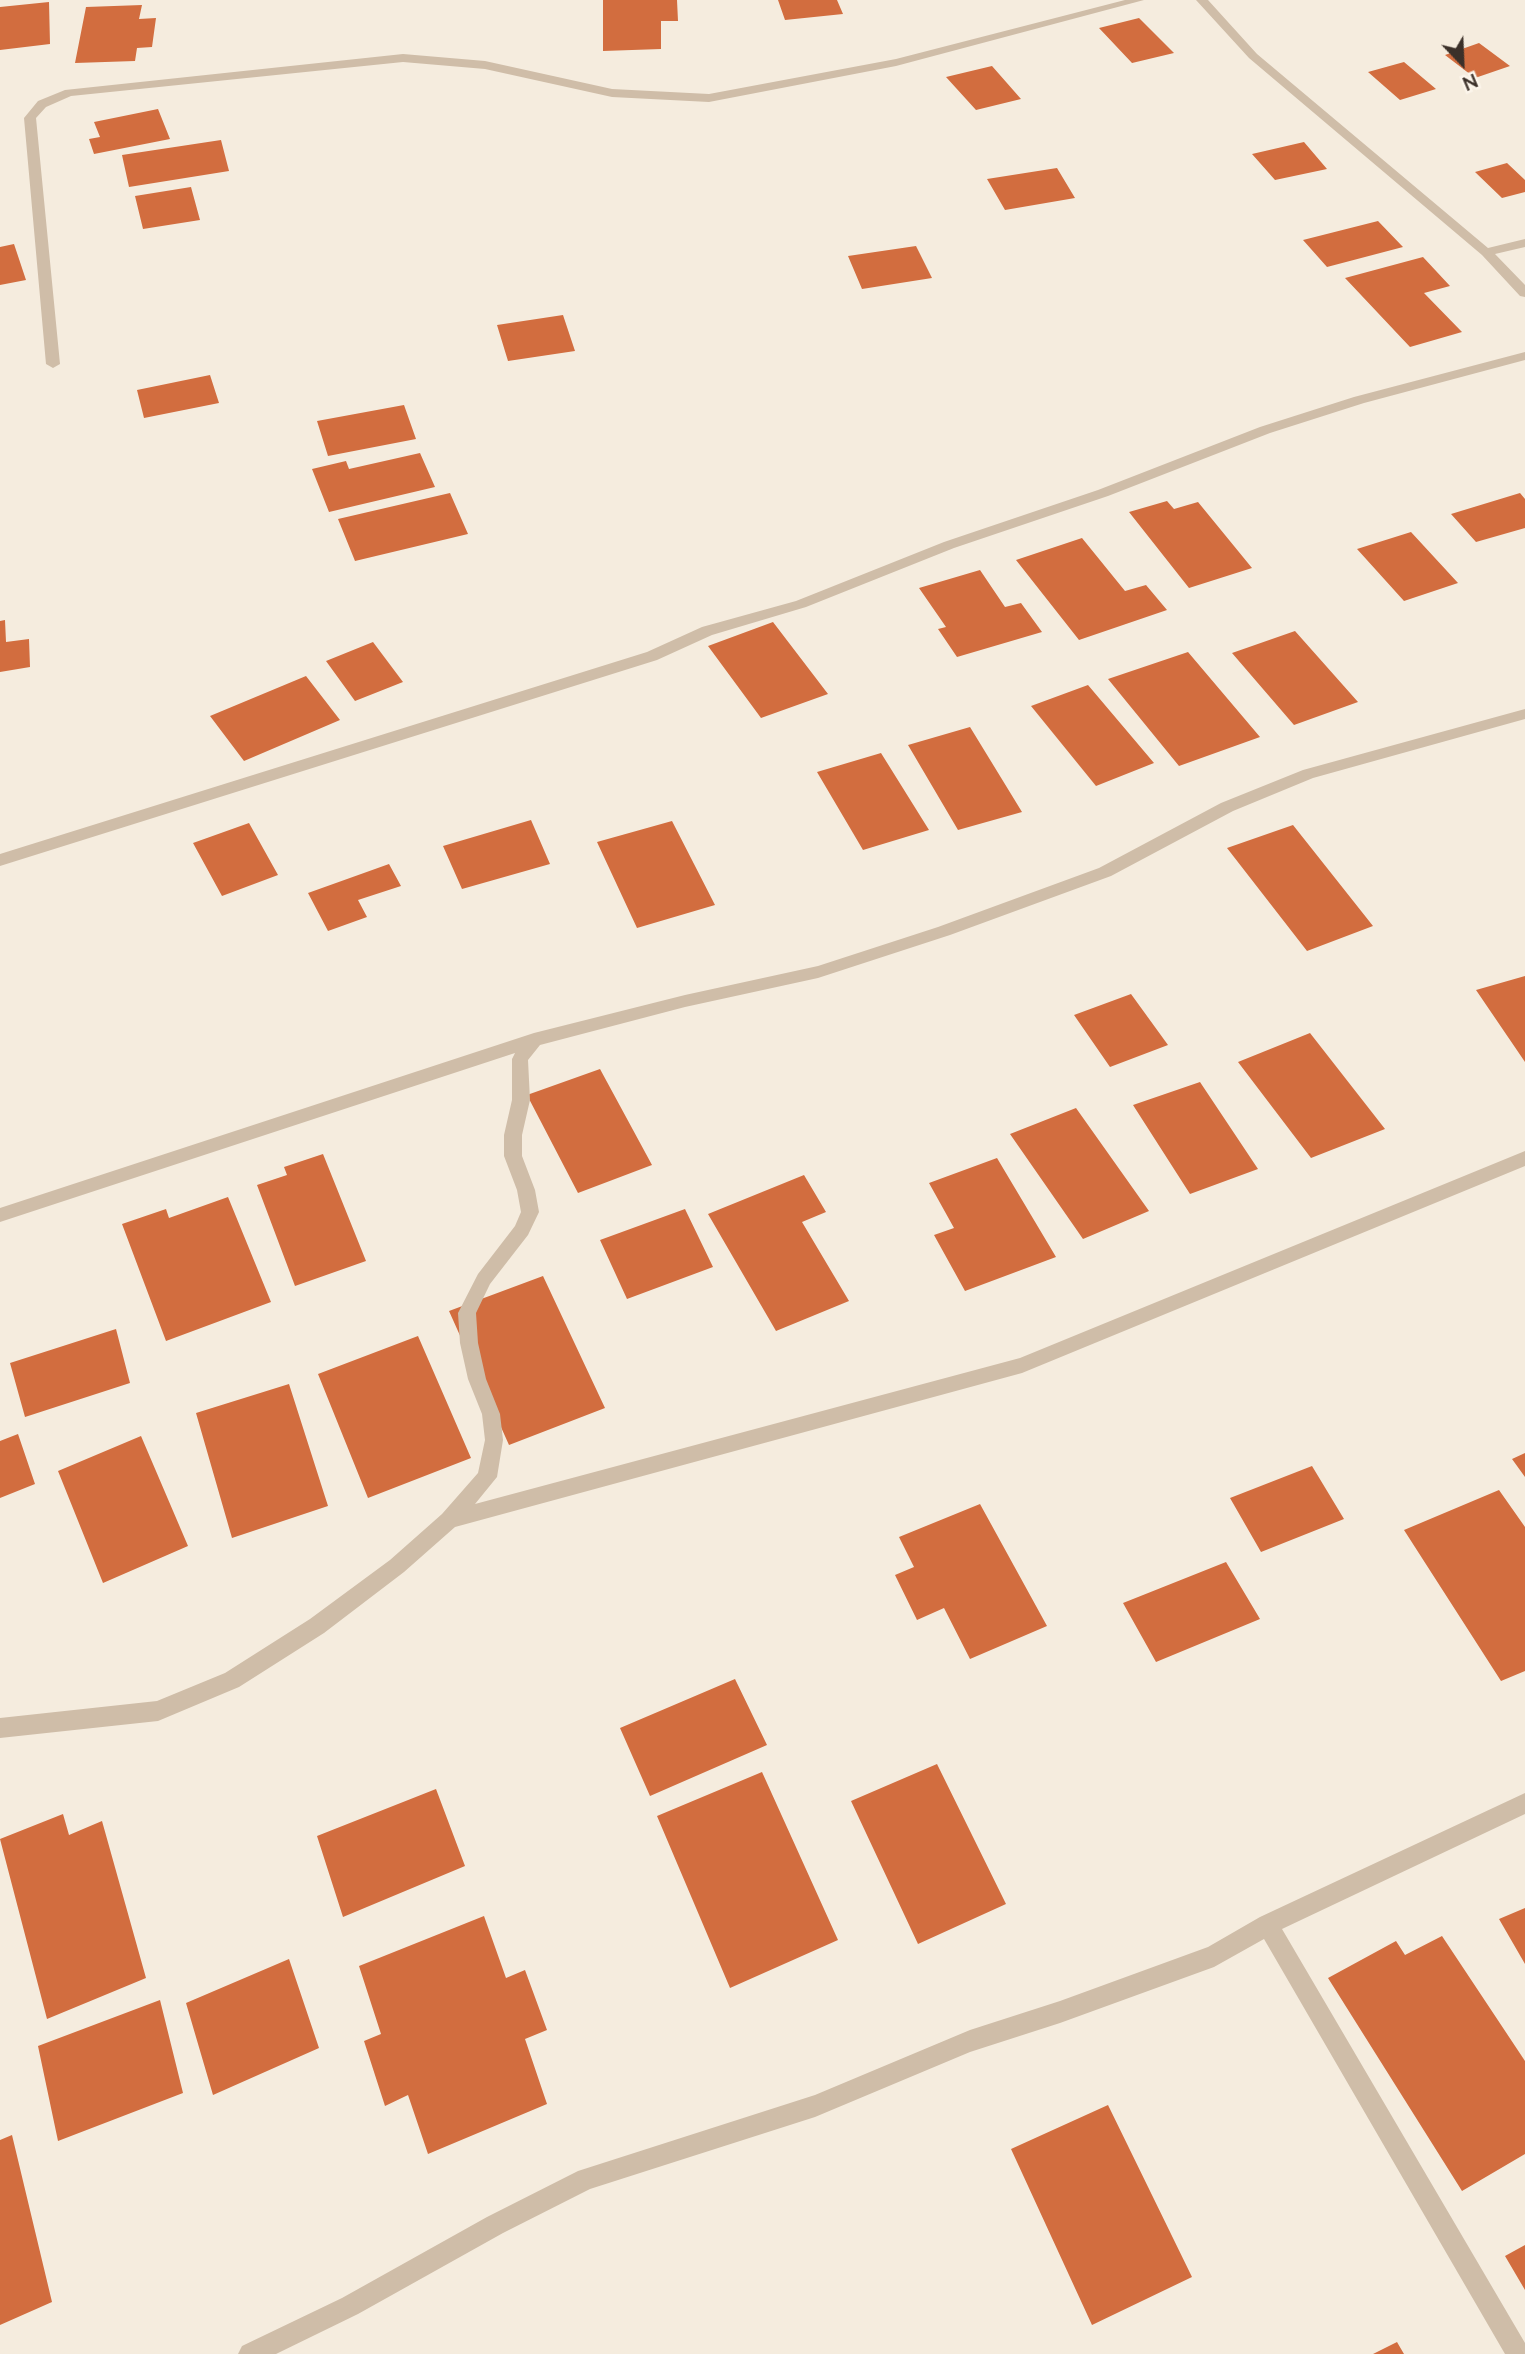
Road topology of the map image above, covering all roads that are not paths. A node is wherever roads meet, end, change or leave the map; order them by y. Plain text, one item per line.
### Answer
1 (1138, 0) edge
2 (1202, 0) edge
3 (1525, 243) edge
4 (1486, 252) junction
5 (1525, 293) edge
6 (1525, 356) edge
7 (53, 364) dead end
8 (1525, 714) edge
9 (0, 860) edge
10 (534, 1040) junction
11 (1525, 1158) edge
12 (0, 1215) edge
13 (449, 1520) junction
14 (0, 1728) edge
15 (1525, 1803) edge
16 (1268, 1925) junction
17 (250, 2354) edge
18 (1518, 2354) edge

1 - 7 street
2 - 4 street
3 - 4 street
4 - 5 street
6 - 9 street
8 - 10 street
10 - 12 street
10 - 13 street
11 - 13 street
13 - 14 street
15 - 16 street
16 - 17 street
16 - 18 street

